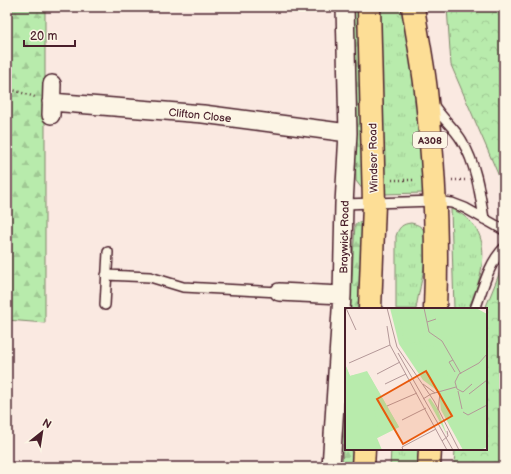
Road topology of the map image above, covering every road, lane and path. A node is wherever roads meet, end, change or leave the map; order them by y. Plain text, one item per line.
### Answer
1 (345, 7) edge
2 (369, 7) edge
3 (413, 7) edge
4 (52, 84) dead end
5 (7, 88) edge
6 (426, 91) junction
7 (51, 108) junction
8 (348, 132) junction
9 (434, 201) junction
10 (344, 204) junction
11 (374, 204) junction
12 (484, 219) junction
13 (504, 230) edge
14 (504, 248) edge
15 (108, 252) dead end
16 (106, 275) junction
17 (279, 292) joint
18 (342, 295) junction
19 (105, 305) dead end
20 (370, 308) edge
21 (435, 308) edge
22 (475, 308) edge
23 (364, 450) edge
24 (423, 450) edge
25 (430, 450) edge
26 (331, 467) edge
27 (363, 467) edge
28 (421, 467) edge
29 (430, 467) edge

1 - 8 street, Braywick Road
2 - 11 main road, Windsor Road
3 - 6 main road, A308
4 - 7 street
5 - 7 path
6 - 9 main road, A308
6 - 12 lane
7 - 8 street, Clifton Close
8 - 10 street, Braywick Road
9 - 11 lane
9 - 12 lane
9 - 21 main road, A308
10 - 11 lane
10 - 18 street, Braywick Road
11 - 20 main road, Windsor Road
12 - 13 lane
14 - 22 lane
15 - 16 lane
16 - 17 lane
16 - 19 lane
17 - 18 street
18 - 26 street, Braywick Road
23 - 27 main road
24 - 28 lane
25 - 29 main road

